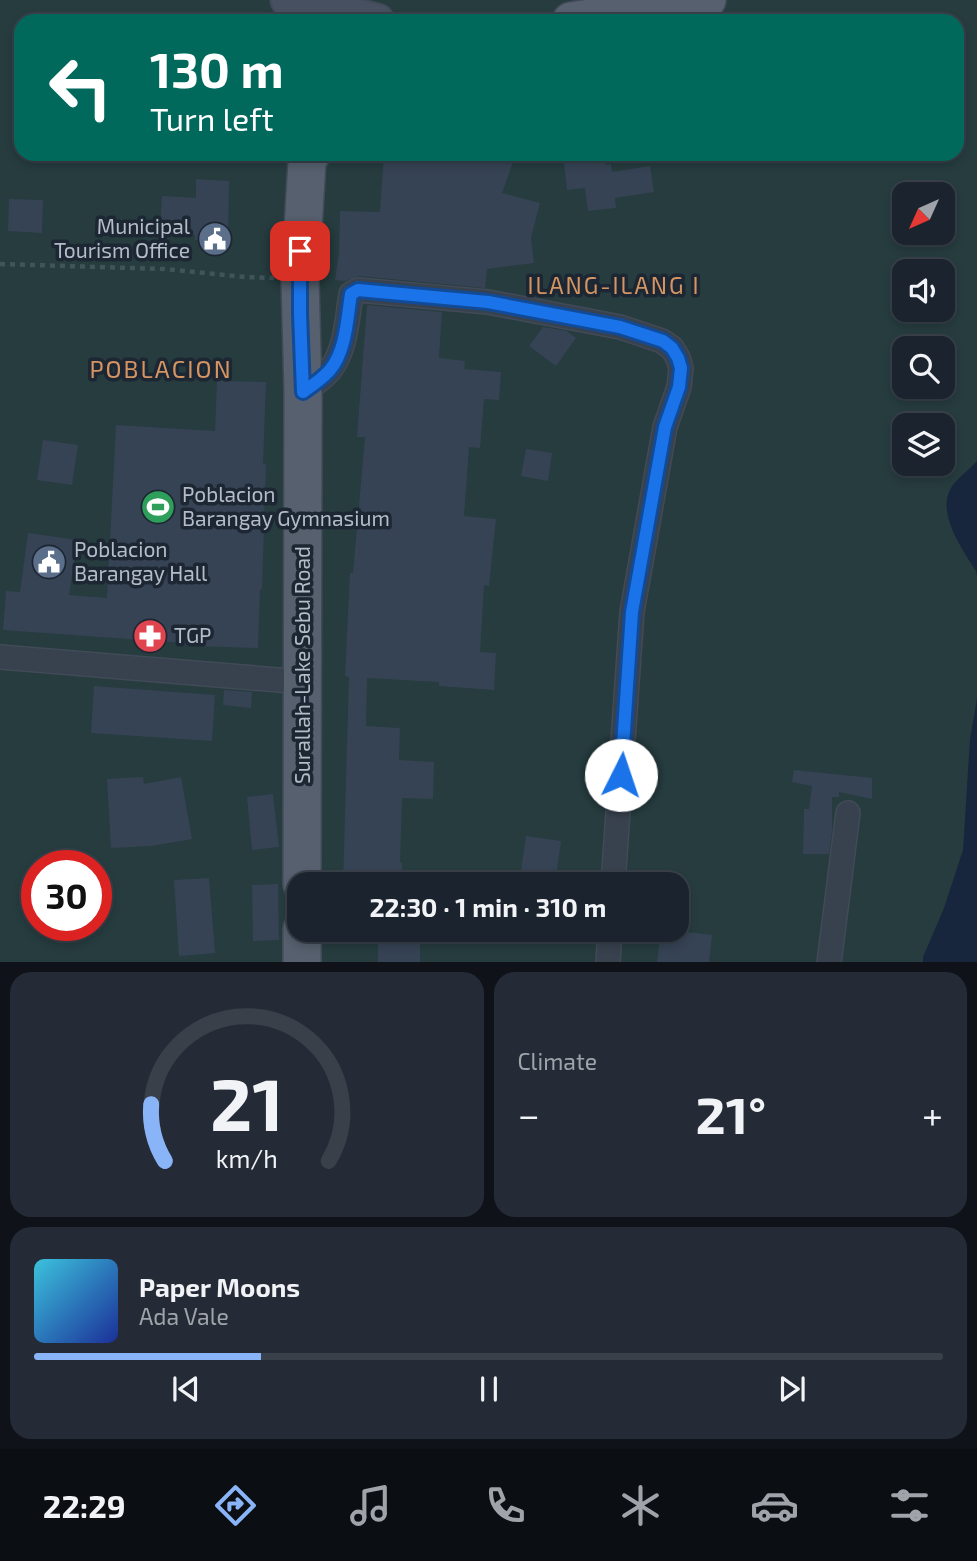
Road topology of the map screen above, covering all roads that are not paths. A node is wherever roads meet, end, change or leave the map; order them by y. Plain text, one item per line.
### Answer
1 (289, 0) edge
2 (707, 0) edge
3 (348, 14) edge
4 (616, 14) edge
5 (307, 161) edge
6 (303, 392) junction
7 (0, 657) edge
8 (303, 682) junction
9 (848, 814) dead end
10 (302, 872) edge
11 (614, 872) edge
12 (302, 942) edge
13 (609, 942) edge
14 (302, 962) edge
15 (608, 962) edge
16 (830, 962) edge

1 - 3 main road
2 - 4 main road
5 - 6 main road, Surallah-Lake Sebu Road
6 - 8 main road, Surallah-Lake Sebu Road
6 - 11 street
7 - 8 street
8 - 10 main road, Surallah-Lake Sebu Road
9 - 16 street
12 - 14 main road
13 - 15 street

